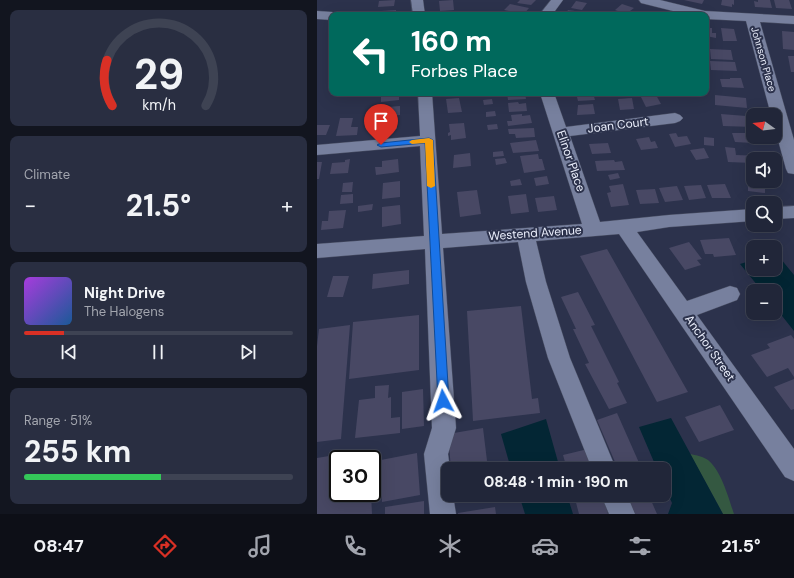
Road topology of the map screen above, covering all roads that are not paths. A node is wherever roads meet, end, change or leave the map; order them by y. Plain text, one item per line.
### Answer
1 (417, 0) edge
2 (557, 0) edge
3 (645, 0) edge
4 (419, 12) edge
5 (547, 12) edge
6 (693, 12) edge
7 (317, 15) edge
8 (709, 15) edge
9 (329, 16) edge
10 (752, 18) junction
11 (794, 20) edge
12 (425, 96) edge
13 (548, 96) edge
14 (675, 118) dead end
15 (561, 132) junction
16 (429, 140) junction
17 (317, 150) edge
18 (794, 169) edge
19 (794, 212) edge
20 (782, 213) edge
21 (746, 216) edge
22 (624, 227) junction
23 (593, 228) junction
24 (525, 234) junction
25 (433, 241) junction
26 (317, 251) edge
27 (730, 294) dead end
28 (684, 311) junction
29 (600, 462) edge
30 (794, 470) edge
31 (617, 502) edge
32 (443, 514) edge
33 (621, 514) edge

1 - 4 street
2 - 5 street
3 - 6 street
7 - 9 street
8 - 10 street
10 - 11 street
10 - 18 street, Johnson Place
12 - 16 street
13 - 15 street, Elinor Place
14 - 15 street, Joan Court
15 - 23 street, Elinor Place
16 - 17 street
16 - 25 street
19 - 20 street
21 - 22 street, Westend Avenue
22 - 23 street, Westend Avenue
22 - 28 street, Anchor Street
23 - 24 street, Westend Avenue
24 - 25 street, Westend Avenue
24 - 29 street
25 - 26 street, Westend Avenue
25 - 32 street
27 - 28 street
28 - 30 street, Anchor Street
31 - 33 street

